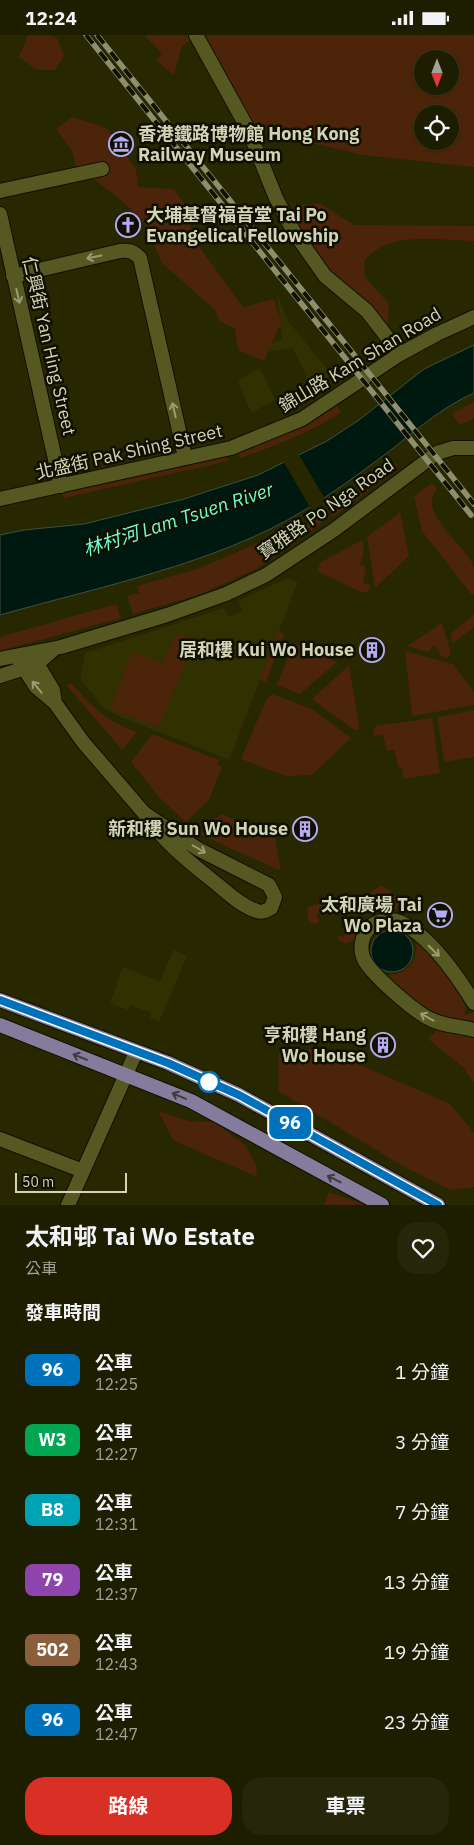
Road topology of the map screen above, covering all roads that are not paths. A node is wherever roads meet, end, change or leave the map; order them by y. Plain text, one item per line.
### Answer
1 (196, 35) edge
2 (102, 169) dead end
3 (0, 191) edge
4 (0, 215) edge
5 (13, 276) junction
6 (474, 317) edge
7 (400, 354) junction
8 (265, 436) joint
9 (474, 448) edge
10 (185, 457) junction
11 (61, 486) junction
12 (0, 499) edge
13 (0, 659) edge
14 (30, 661) junction
15 (0, 675) edge
16 (144, 813) junction
17 (0, 1000) edge
18 (474, 1003) edge
19 (0, 1025) edge
20 (474, 1030) edge
21 (136, 1052) junction
22 (126, 1075) junction
23 (0, 1139) edge
24 (83, 1171) junction
25 (68, 1205) edge
26 (382, 1205) edge
27 (438, 1205) edge

1 - 7 street
2 - 3 street
4 - 5 street, 仁興街 Yan Hing Street
10 -> 5 street
5 -> 11 street, 仁興街 Yan Hing Street
6 - 7 street, 錦山路 Kam Shan Road
7 - 8 street, 錦山路 Kam Shan Road
8 - 10 street, 北盛街 Pak Shing Street
9 - 14 street, 寶雅路 Po Nga Road
10 - 11 street, 北盛街 Pak Shing Street
11 - 12 street, 北盛街 Pak Shing Street
13 - 14 street
14 - 15 street
14 - 16 street
16 -> 16 street
17 - 21 main road
20 -> 18 street
22 -> 19 main road
21 - 22 street
21 - 27 main road
22 - 24 street
26 -> 22 main road
23 - 24 street
24 - 25 street

